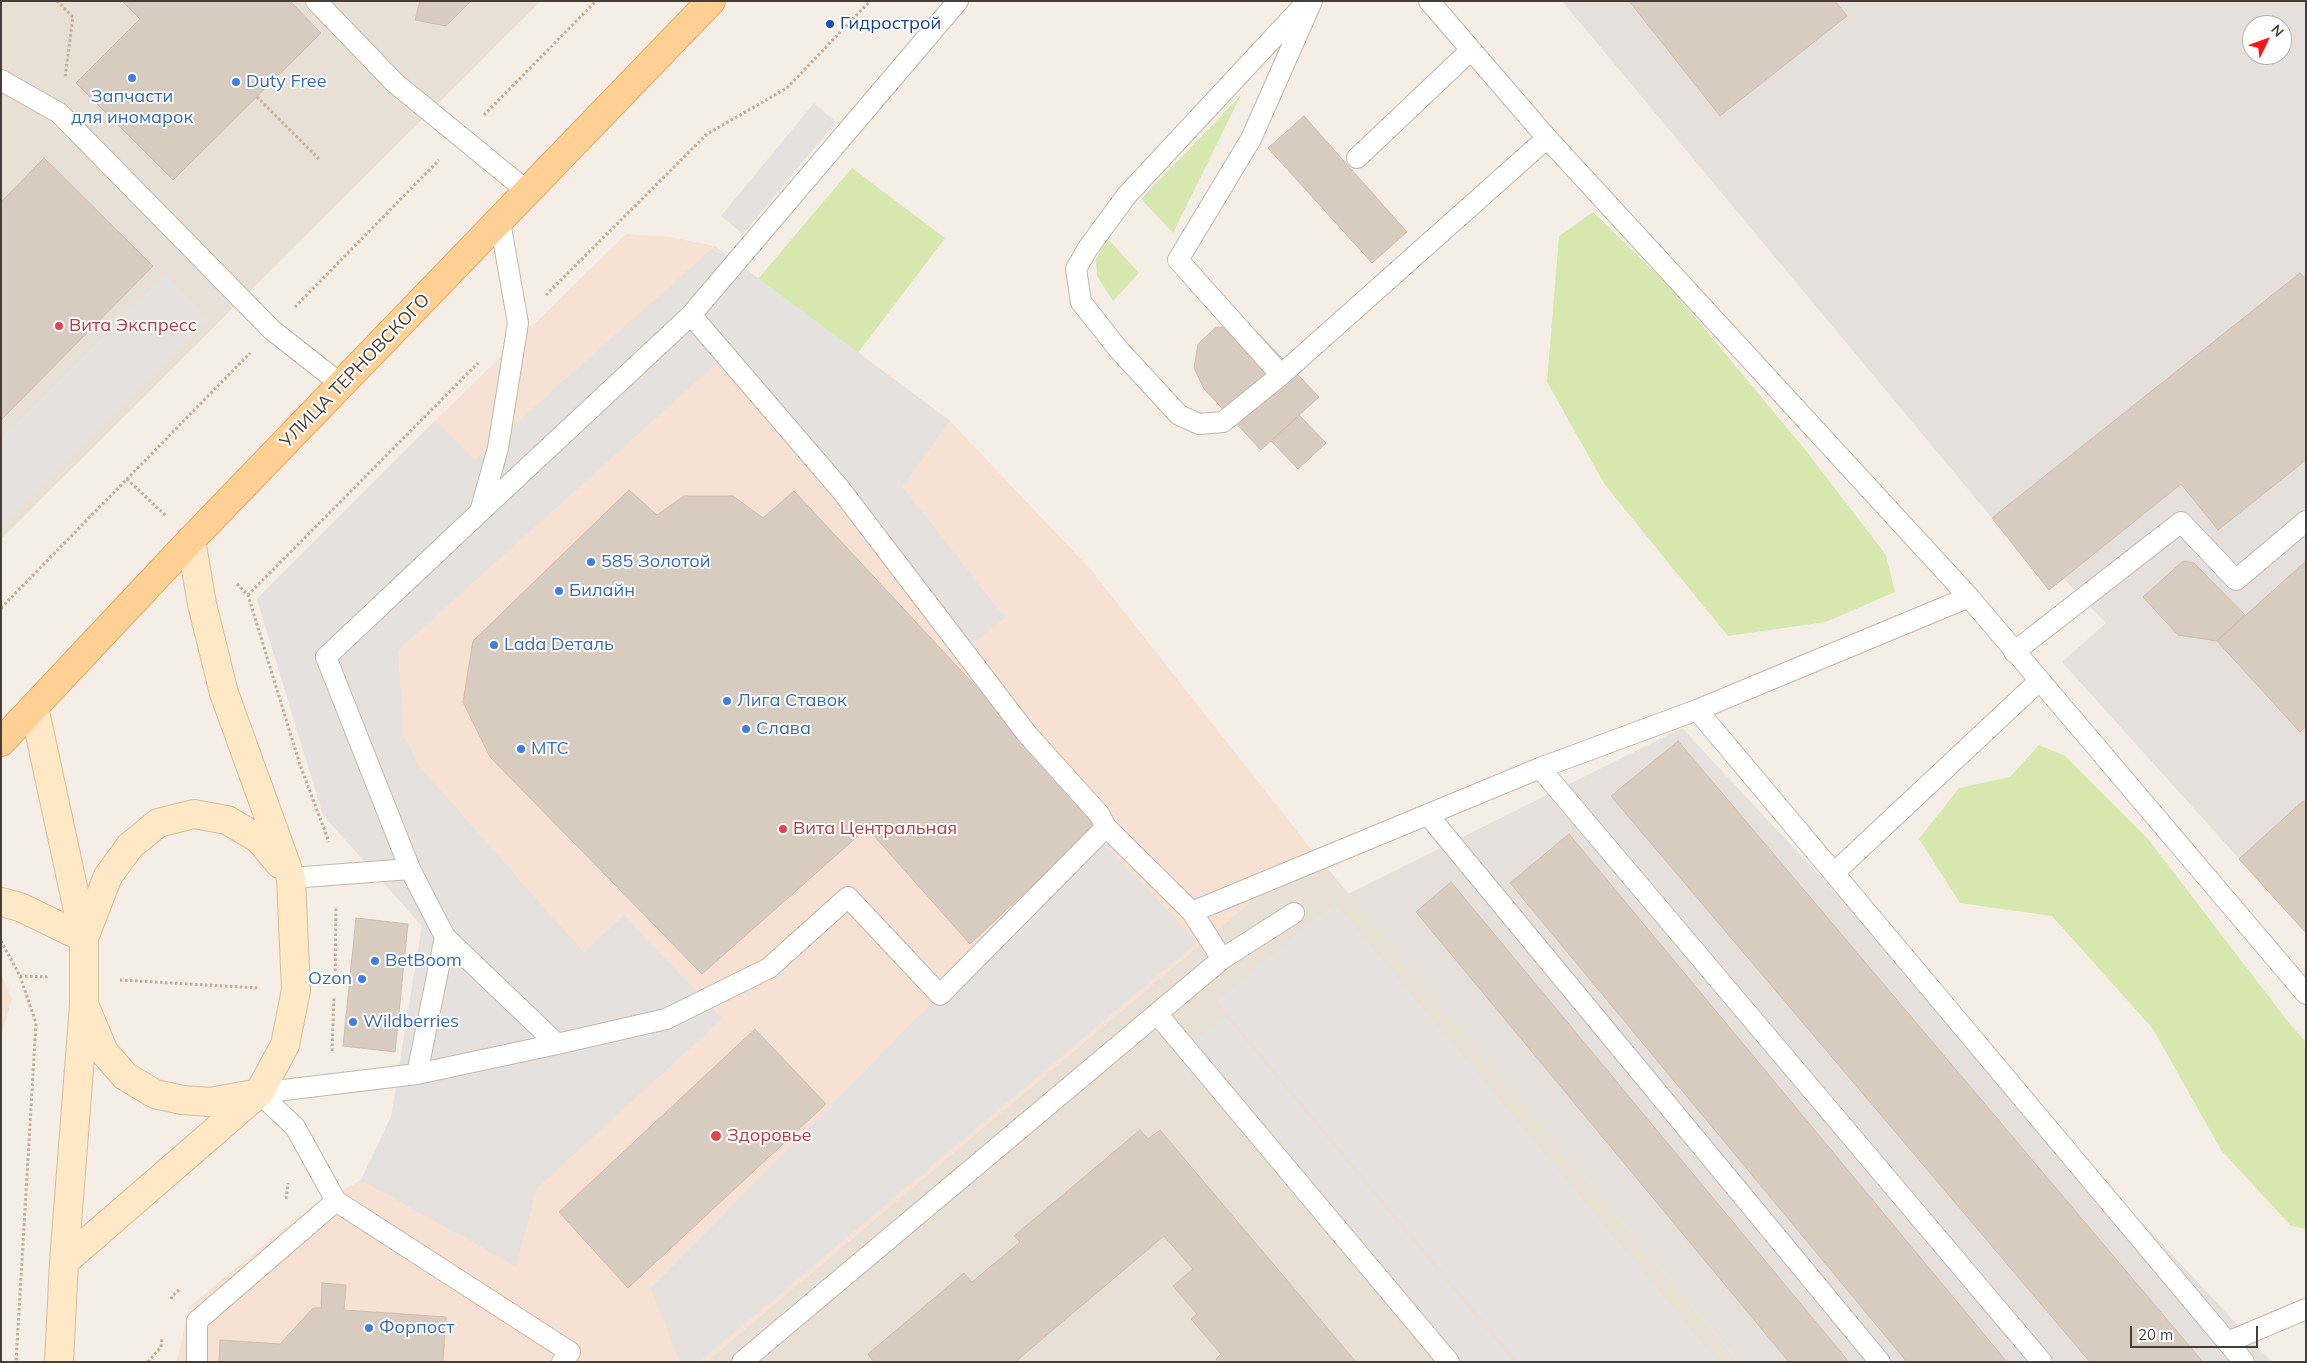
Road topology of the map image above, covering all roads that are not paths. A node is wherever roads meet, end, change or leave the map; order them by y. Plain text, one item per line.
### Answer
1 (316, 1) edge
2 (711, 1) edge
3 (958, 1) edge
4 (1310, 1) edge
5 (1429, 1) edge
6 (1471, 50) junction
7 (1, 80) edge
8 (1547, 138) junction
9 (1357, 158) dead end
10 (528, 191) junction
11 (500, 222) junction
12 (691, 315) junction
13 (1280, 375) junction
14 (342, 384) junction
15 (480, 512) junction
16 (2306, 521) edge
17 (191, 540) junction
18 (1968, 597) junction
19 (2014, 652) junction
20 (2039, 680) junction
21 (34, 707) junction
22 (1697, 710) junction
23 (1, 742) edge
24 (1540, 768) junction
25 (1428, 815) junction
26 (1106, 826) junction
27 (410, 869) junction
28 (1834, 874) junction
29 (291, 878) junction
30 (1, 902) edge
31 (1192, 912) junction
32 (1294, 913) dead end
33 (445, 937) junction
34 (84, 938) junction
35 (1222, 959) junction
36 (2306, 994) edge
37 (84, 1005) junction
38 (1158, 1015) junction
39 (557, 1044) junction
40 (417, 1074) junction
41 (258, 1093) junction
42 (336, 1201) junction
43 (64, 1262) junction
44 (2306, 1308) edge
45 (2228, 1342) junction
46 (59, 1362) edge
47 (197, 1362) edge
48 (562, 1362) edge
49 (742, 1362) edge
50 (1449, 1362) edge
51 (1880, 1362) edge
52 (2042, 1362) edge
53 (2244, 1362) edge

1 - 10 lane
2 - 10 main road, УЛИЦА ТЕРНОВСКОГО
3 - 12 lane
4 - 13 lane
4 - 13 lane
5 - 6 lane
6 - 8 lane
6 - 9 lane
7 - 14 lane
8 - 13 lane
8 - 18 lane
10 - 11 main road, УЛИЦА ТЕРНОВСКОГО
11 - 14 main road, УЛИЦА ТЕРНОВСКОГО
11 - 15 lane
12 - 15 lane
12 - 26 lane
14 - 17 main road, УЛИЦА ТЕРНОВСКОГО
15 - 27 lane
16 - 19 lane
17 - 21 main road, УЛИЦА ТЕРНОВСКОГО
17 - 29 main road
18 - 19 lane
18 - 22 lane
19 - 20 lane
20 - 28 lane
20 - 36 lane
21 - 23 main road, УЛИЦА ТЕРНОВСКОГО
21 - 34 main road
22 - 24 lane
22 - 28 lane
24 - 25 lane
24 - 52 lane
25 - 31 lane
25 - 51 lane
26 - 31 lane
26 - 39 lane
27 - 29 lane
27 - 33 lane
28 - 45 lane
29 - 34 main road
29 - 41 main road
30 - 34 main road
31 - 35 lane
32 - 35 lane
33 - 39 lane
33 - 40 lane
34 - 37 main road
35 - 38 lane
37 - 41 main road
37 - 43 main road
38 - 49 lane
38 - 50 lane
39 - 40 lane
40 - 41 lane
41 - 42 lane
41 - 43 main road
42 - 47 lane
42 - 48 lane
43 - 46 main road
44 - 45 lane
45 - 53 lane

